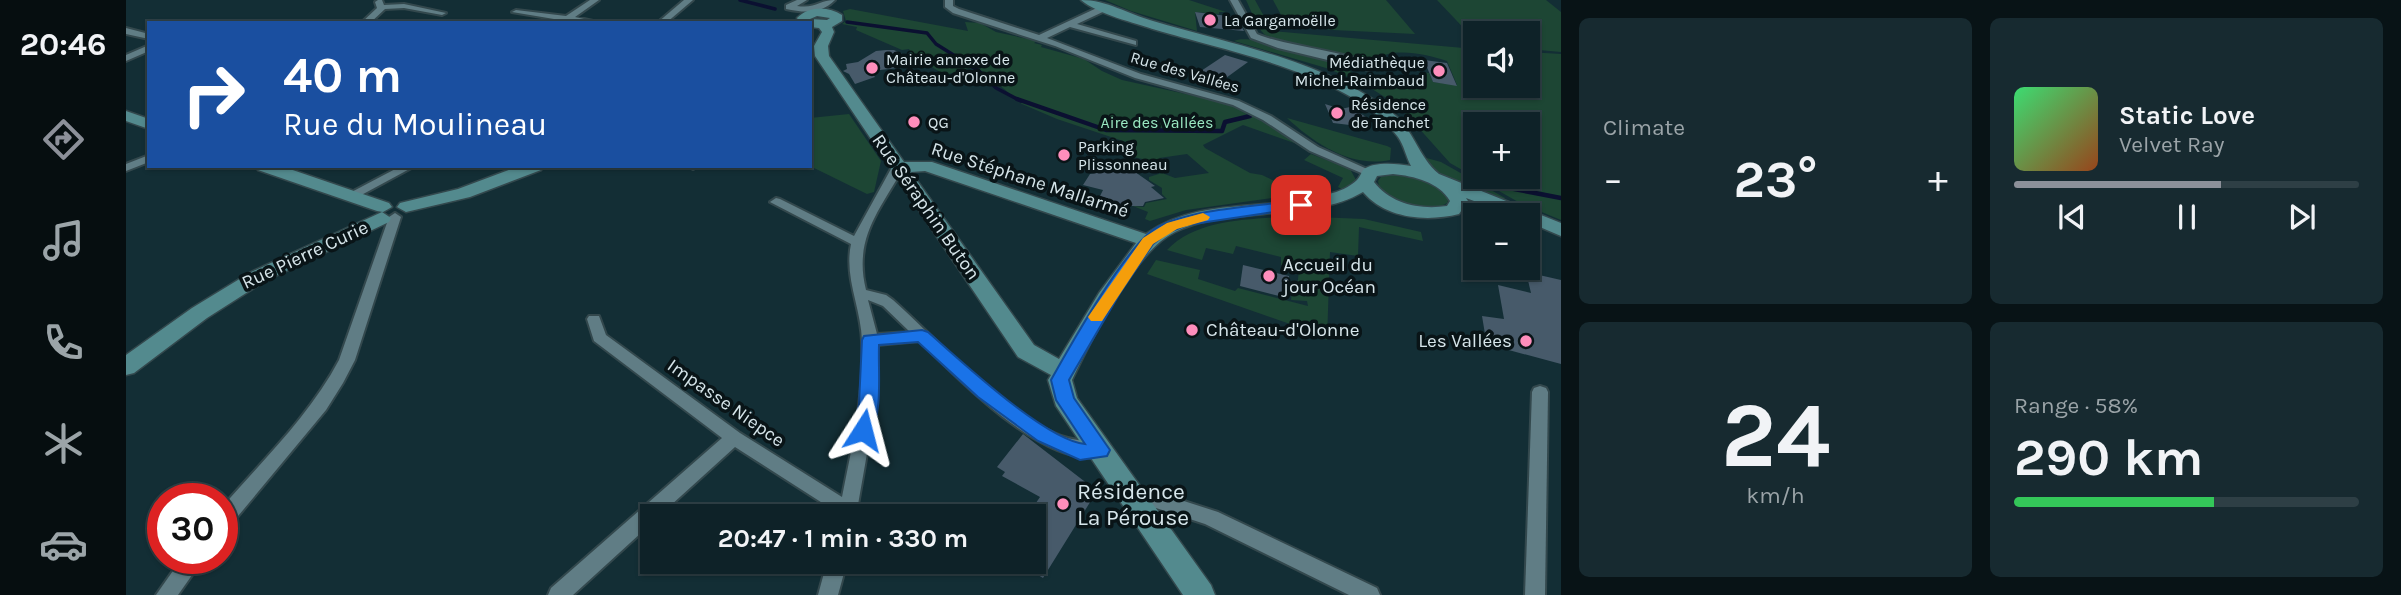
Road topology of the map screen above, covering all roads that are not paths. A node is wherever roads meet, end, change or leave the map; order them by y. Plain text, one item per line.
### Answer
1 (595, 0) edge
2 (689, 0) edge
3 (803, 0) edge
4 (836, 0) edge
5 (949, 0) edge
6 (1087, 0) edge
7 (1234, 0) edge
8 (379, 3) edge
9 (1104, 8) junction
10 (516, 12) dead end
11 (442, 13) dead end
12 (819, 17) edge
13 (567, 19) junction
14 (366, 21) edge
15 (582, 21) edge
16 (663, 21) edge
17 (1069, 23) junction
18 (126, 31) edge
19 (147, 36) edge
20 (1039, 38) junction
21 (1133, 43) dead end
22 (147, 49) edge
23 (126, 58) edge
24 (1369, 67) dead end
25 (126, 116) edge
26 (147, 123) edge
27 (1397, 126) junction
28 (147, 160) edge
29 (898, 167) junction
30 (126, 168) edge
31 (270, 168) edge
32 (406, 168) edge
33 (529, 168) edge
34 (1392, 169) junction
35 (1368, 177) junction
36 (1438, 181) junction
37 (910, 185) junction
38 (350, 196) junction
39 (879, 199) junction
40 (776, 202) dead end
41 (1301, 205) junction
42 (1401, 207) junction
43 (1453, 210) junction
44 (1463, 210) edge
45 (392, 212) junction
46 (1540, 225) edge
47 (1561, 231) edge
48 (1148, 241) junction
49 (858, 243) junction
50 (861, 294) junction
51 (594, 319) dead end
52 (922, 336) junction
53 (870, 340) junction
54 (126, 367) edge
55 (1064, 372) junction
56 (1540, 392) dead end
57 (734, 438) junction
58 (1100, 450) junction
59 (1136, 501) junction
60 (238, 502) edge
61 (833, 504) edge
62 (849, 504) edge
63 (182, 574) edge
64 (834, 574) edge
65 (166, 595) edge
66 (558, 595) edge
67 (828, 595) edge
68 (1200, 595) edge
69 (1370, 595) edge
70 (1535, 595) edge

1 - 13 street
2 - 16 street
3 - 12 street
4 - 12 street
5 - 20 street, Rue des Vallées
6 - 9 street
7 - 24 street
8 - 11 street
8 - 14 street
9 - 17 street
9 - 27 street
10 - 13 street
12 - 29 street, Rue Séraphin Buton
13 - 15 street
17 - 20 street
17 - 21 street
18 - 19 street
20 - 35 street, Rue des Vallées
22 - 23 street
25 - 26 street
27 - 34 street
27 - 36 street
28 - 30 street
29 - 37 street, Rue Séraphin Buton
29 - 39 street
29 - 48 street, Rue Stéphane Mallarmé
31 - 38 street
32 - 38 street
33 - 45 street, Rue Pierre Curie
34 - 35 street
34 - 36 street
35 - 41 street
35 - 42 street
36 - 43 street
36 - 47 street
37 - 39 street
37 - 55 street, Rue Séraphin Buton
38 - 45 street
39 - 49 street
40 - 49 street
41 - 42 street
41 - 48 street
42 - 43 street
43 - 44 street
45 - 54 street, Rue Pierre Curie
45 - 60 street
46 - 47 street
48 - 55 street
49 - 50 street
50 - 52 street
50 - 53 street
51 - 57 street, Impasse Niepce
52 - 53 street
52 - 58 street
53 - 62 street
55 - 58 street
56 - 70 street
57 - 61 street, Impasse Niepce
57 - 66 street
58 - 59 street
59 - 68 street
59 - 69 street
63 - 65 street
64 - 67 street

